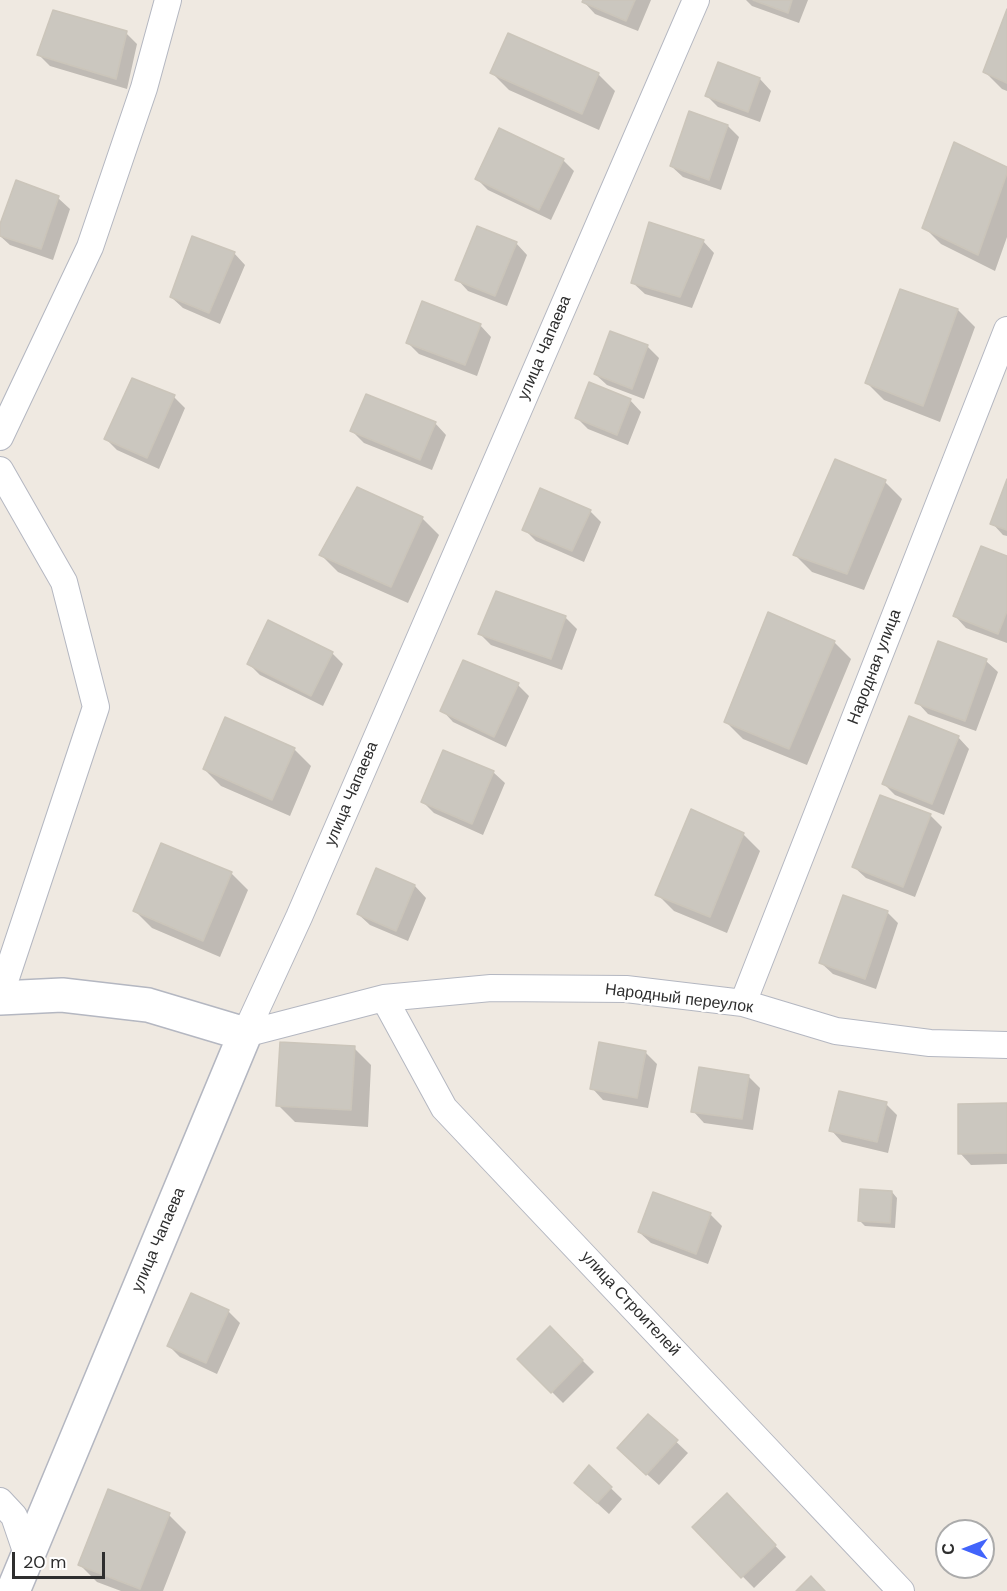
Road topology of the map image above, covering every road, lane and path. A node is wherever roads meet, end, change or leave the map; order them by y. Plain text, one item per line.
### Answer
1 (168, 0) edge
2 (696, 0) edge
3 (1007, 330) edge
4 (0, 437) edge
5 (0, 470) edge
6 (0, 997) edge
7 (384, 998) junction
8 (743, 1003) junction
9 (245, 1034) junction
10 (1007, 1045) edge
11 (0, 1501) edge
12 (27, 1557) junction
13 (13, 1591) edge
14 (902, 1591) edge

1 - 4 street
2 - 9 street, улица Чапаева
3 - 8 street, Народная улица
5 - 6 street
6 - 9 street
7 - 8 street, Народный переулок
7 - 9 street, Народный переулок
7 - 14 street, улица Строителей
8 - 10 street, Народный переулок
9 - 12 street, улица Чапаева
11 - 12 street
12 - 13 street, улица Чапаева

